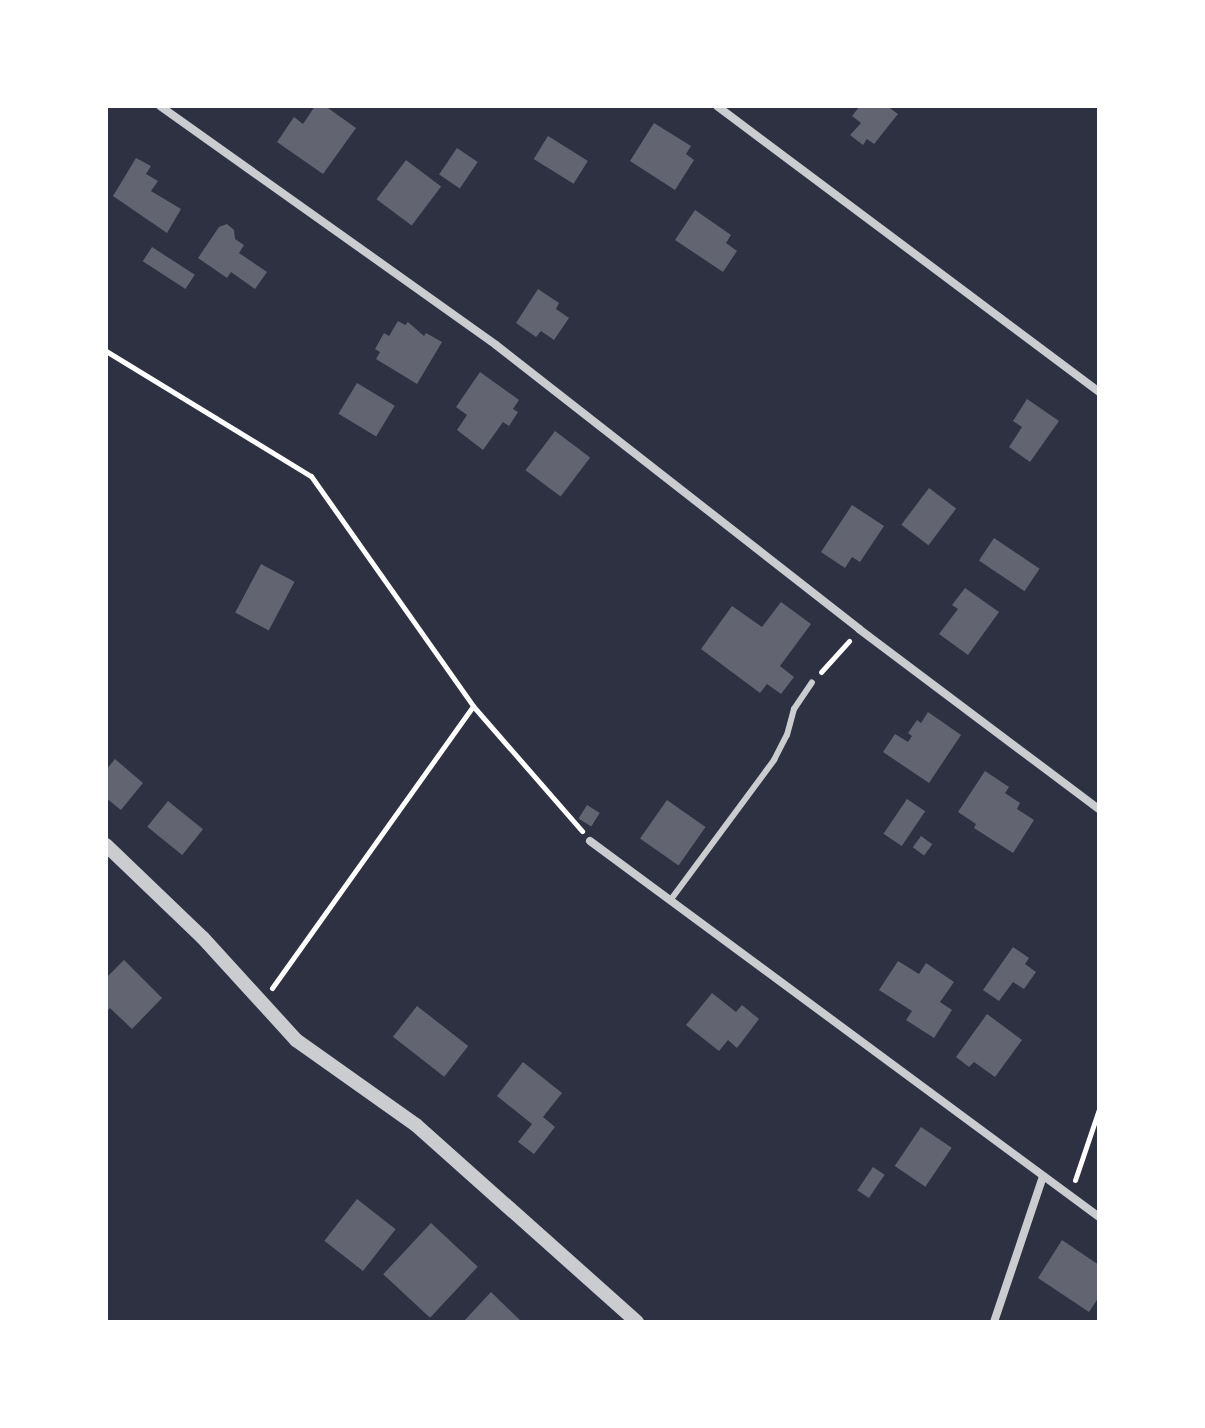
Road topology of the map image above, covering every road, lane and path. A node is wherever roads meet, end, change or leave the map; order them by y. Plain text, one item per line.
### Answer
1 (160, 106) edge
2 (717, 106) edge
3 (106, 351) edge
4 (1099, 392) edge
5 (859, 629) junction
6 (812, 682) joint
7 (473, 706) junction
8 (1099, 809) edge
9 (590, 841) joint
10 (106, 845) edge
11 (672, 898) junction
12 (262, 1002) junction
13 (1099, 1109) edge
14 (1043, 1176) junction
15 (1070, 1196) junction
16 (1099, 1217) edge
17 (637, 1322) edge
18 (994, 1322) edge

1 - 5 street
2 - 4 street
3 - 7 path
5 - 6 path
5 - 8 street
6 - 11 lane
7 - 9 path
7 - 12 path
9 - 11 street
10 - 12 street
11 - 14 street
12 - 17 street
13 - 15 path
14 - 15 street
14 - 18 street
15 - 16 street

